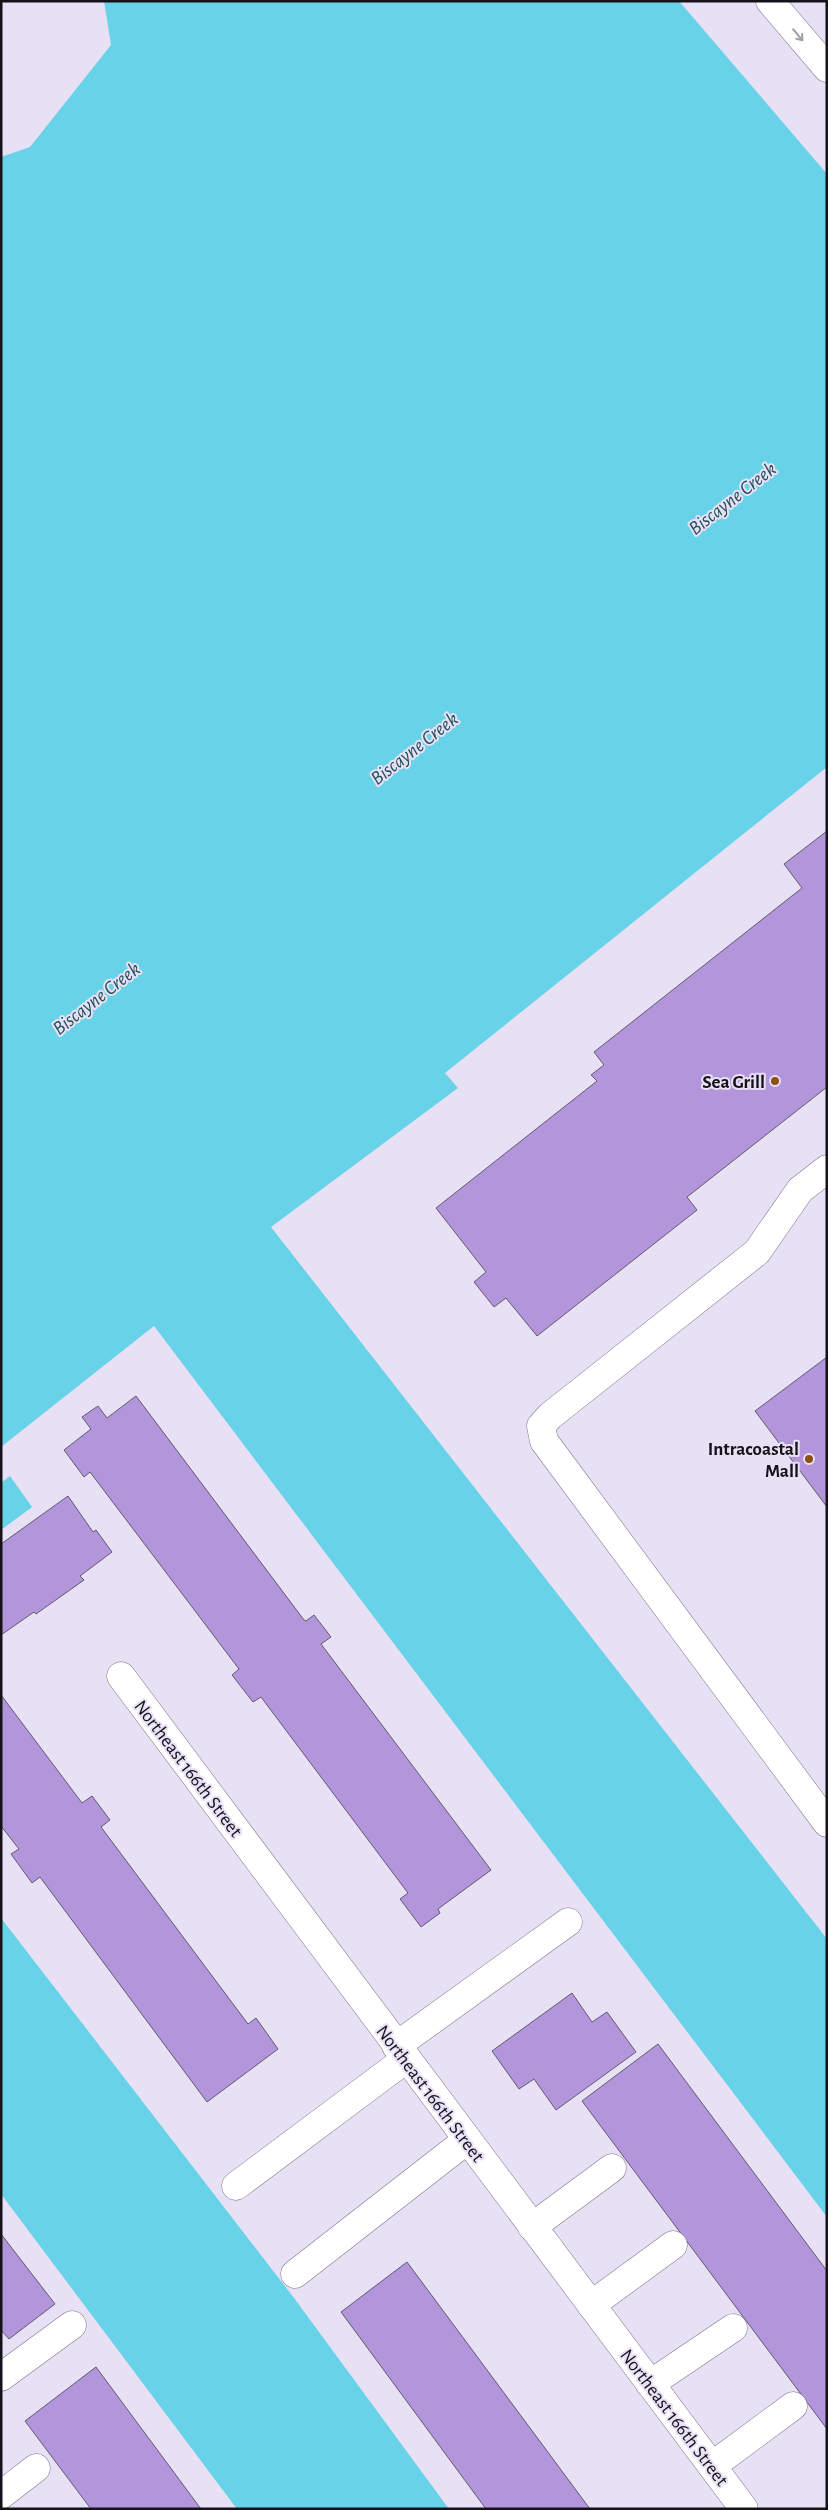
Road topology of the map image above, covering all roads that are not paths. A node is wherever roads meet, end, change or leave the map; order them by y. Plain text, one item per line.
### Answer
1 (770, 1) edge
2 (827, 68) edge
3 (827, 1169) edge
4 (121, 1676) dead end
5 (827, 1823) edge
6 (568, 1922) dead end
7 (401, 2053) junction
8 (467, 2140) junction
9 (612, 2168) dead end
10 (236, 2186) dead end
11 (532, 2227) junction
12 (673, 2245) dead end
13 (295, 2274) dead end
14 (590, 2305) junction
15 (72, 2325) dead end
16 (733, 2328) dead end
17 (1, 2377) edge
18 (650, 2384) junction
19 (793, 2406) dead end
20 (712, 2466) junction
21 (36, 2468) dead end
22 (1, 2495) edge
23 (744, 2509) edge

1 -> 2 street
3 - 5 street
4 - 7 street, Northeast 166th Street
6 - 7 street
7 - 8 street, Northeast 166th Street
7 - 10 street
8 - 11 street, Northeast 166th Street
8 - 13 street
9 - 11 street
11 - 14 street, Northeast 166th Street
12 - 14 street
14 - 18 street, Northeast 166th Street
15 - 17 street
16 - 18 street
18 - 20 street, Northeast 166th Street
19 - 20 street
20 - 23 street, Northeast 166th Street
21 - 22 street

